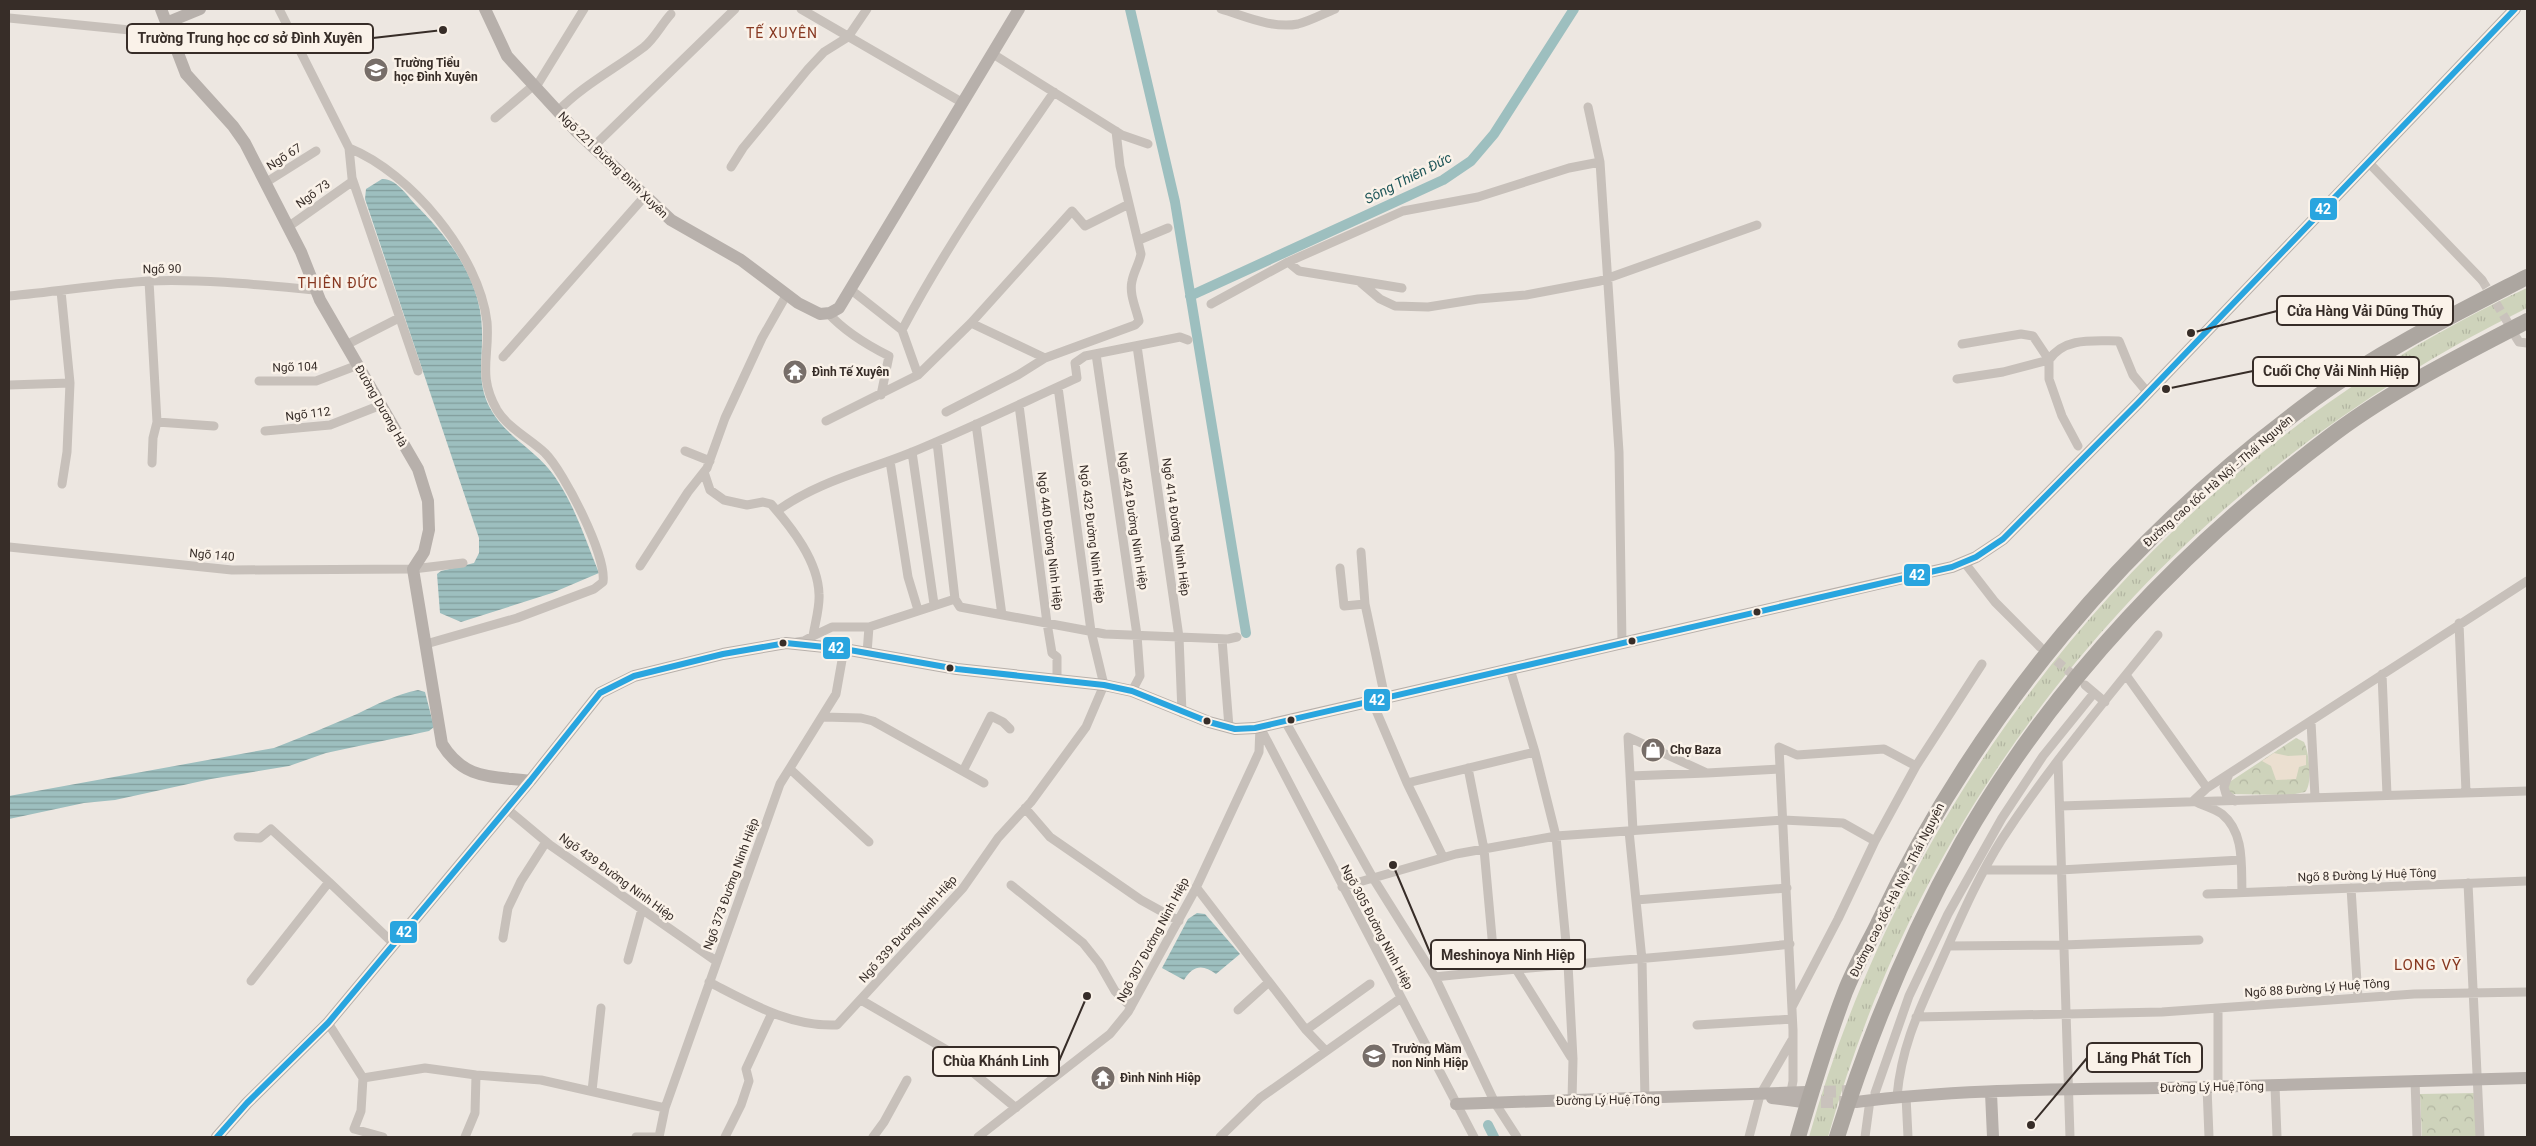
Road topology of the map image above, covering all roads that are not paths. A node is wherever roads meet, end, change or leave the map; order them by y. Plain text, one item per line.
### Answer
1 (161, 9) edge
2 (200, 9) edge
3 (279, 9) edge
4 (485, 9) edge
5 (584, 9) edge
6 (735, 9) edge
7 (801, 9) edge
8 (867, 9) edge
9 (1019, 9) edge
10 (1221, 9) edge
11 (1335, 9) edge
12 (2516, 9) edge
13 (671, 14) dead end
14 (9, 18) edge
15 (168, 28) junction
16 (848, 37) junction
17 (993, 54) junction
18 (535, 86) junction
19 (1054, 92) junction
20 (963, 103) junction
21 (1588, 107) dead end
22 (558, 111) junction
23 (496, 118) dead end
24 (1116, 131) junction
25 (1148, 144) dead end
26 (593, 147) junction
27 (349, 148) junction
28 (316, 151) dead end
29 (1600, 162) junction
30 (2369, 163) junction
31 (731, 167) dead end
32 (353, 181) junction
33 (265, 184) junction
34 (645, 196) junction
35 (1129, 204) junction
36 (1757, 226) dead end
37 (288, 227) junction
38 (1168, 228) dead end
39 (1139, 240) junction
40 (1288, 262) junction
41 (2527, 276) edge
42 (1607, 278) junction
43 (2482, 280) tunnel mouth
44 (149, 281) junction
45 (1360, 282) junction
46 (1402, 288) dead end
47 (850, 289) junction
48 (316, 290) junction
49 (61, 291) junction
50 (787, 294) junction
51 (9, 296) edge
52 (1211, 304) dead end
53 (828, 313) junction
54 (399, 318) junction
55 (2527, 321) edge
56 (971, 323) junction
57 (902, 330) junction
58 (2514, 334) tunnel mouth
59 (1188, 340) dead end
60 (2527, 343) edge
61 (346, 344) junction
62 (1962, 344) dead end
63 (1138, 346) junction
64 (1096, 354) junction
65 (503, 357) dead end
66 (1045, 358) junction
67 (2049, 360) junction
68 (358, 365) junction
69 (418, 371) dead end
70 (918, 374) junction
71 (1957, 379) dead end
72 (260, 381) dead end
73 (70, 384) junction
74 (9, 385) edge
75 (1058, 387) junction
76 (2148, 393) junction
77 (881, 395) junction
78 (381, 405) junction
79 (1018, 405) junction
80 (946, 412) dead end
81 (826, 421) dead end
82 (156, 422) junction
83 (976, 424) junction
84 (214, 426) dead end
85 (265, 431) dead end
86 (936, 442) junction
87 (2078, 446) dead end
88 (685, 451) dead end
89 (912, 452) junction
90 (710, 461) junction
91 (890, 461) junction
92 (152, 463) dead end
93 (704, 472) junction
94 (62, 484) dead end
95 (774, 507) junction
96 (9, 547) edge
97 (1361, 552) dead end
98 (1964, 562) junction
99 (464, 563) dead end
100 (640, 566) dead end
101 (1340, 568) dead end
102 (413, 569) junction
103 (2527, 581) edge
104 (955, 599) junction
105 (934, 604) junction
106 (1365, 604) junction
107 (918, 610) junction
108 (1002, 615) junction
109 (1047, 623) junction
110 (2459, 623) junction
111 (869, 627) junction
112 (1092, 631) junction
113 (1137, 634) junction
114 (2158, 635) dead end
115 (813, 636) junction
116 (1179, 637) junction
117 (1237, 637) dead end
118 (1222, 639) junction
119 (786, 643) junction
120 (1622, 643) junction
121 (426, 644) junction
122 (2040, 647) tunnel mouth
123 (844, 649) junction
124 (867, 653) junction
125 (1982, 664) dead end
126 (1510, 669) junction
127 (2382, 674) junction
128 (2126, 675) junction
129 (1057, 679) junction
130 (2085, 684) tunnel mouth
131 (1104, 685) junction
132 (1132, 690) junction
133 (2094, 693) junction
134 (1385, 698) junction
135 (1372, 701) junction
136 (2105, 702) junction
137 (1182, 712) junction
138 (823, 717) junction
139 (1285, 721) junction
140 (2311, 722) junction
141 (1260, 727) junction
142 (1229, 728) junction
143 (1010, 729) dead end
144 (1535, 752) junction
145 (2058, 760) junction
146 (1916, 766) junction
147 (1468, 768) junction
148 (790, 769) junction
149 (1780, 769) junction
150 (963, 771) junction
151 (1707, 772) junction
152 (2230, 774) junction
153 (1630, 776) junction
154 (530, 781) junction
155 (984, 783) dead end
156 (1407, 783) junction
157 (2207, 788) junction
158 (2527, 791) edge
159 (2466, 792) junction
160 (2387, 795) junction
161 (2315, 797) junction
162 (2235, 800) junction
163 (2193, 801) junction
164 (2060, 806) junction
165 (1025, 808) junction
166 (506, 809) junction
167 (1783, 820) junction
168 (1631, 831) junction
169 (1556, 836) junction
170 (238, 838) dead end
171 (1876, 841) junction
172 (546, 842) junction
173 (869, 842) dead end
174 (1484, 849) junction
175 (1443, 857) junction
176 (2241, 860) junction
177 (1985, 870) junction
178 (2060, 870) junction
179 (1373, 878) junction
180 (2527, 881) edge
181 (329, 882) junction
182 (2468, 884) junction
183 (1011, 885) dead end
184 (1196, 887) junction
185 (1342, 887) junction
186 (1787, 888) junction
187 (2351, 888) junction
188 (2242, 892) junction
189 (2207, 894) dead end
190 (1636, 900) junction
191 (642, 909) junction
192 (1179, 921) junction
193 (503, 938) dead end
194 (2199, 940) dead end
195 (394, 944) junction
196 (1790, 944) junction
197 (2063, 945) junction
198 (1948, 946) junction
199 (628, 960) dead end
200 (1642, 960) junction
201 (716, 961) junction
202 (1568, 964) junction
203 (1516, 968) junction
204 (1495, 971) junction
205 (1435, 977) junction
206 (251, 981) dead end
207 (709, 982) junction
208 (1269, 982) junction
209 (1370, 984) dead end
210 (2527, 992) edge
211 (2473, 993) junction
212 (1401, 998) junction
213 (2358, 998) junction
214 (861, 1000) junction
215 (1131, 1007) junction
216 (1792, 1007) junction
217 (601, 1008) dead end
218 (2218, 1008) junction
219 (1238, 1010) dead end
220 (772, 1013) junction
221 (2065, 1015) junction
222 (1916, 1017) junction
223 (1792, 1019) junction
224 (328, 1023) junction
225 (1698, 1025) dead end
226 (1306, 1030) junction
227 (1793, 1040) junction
228 (1326, 1051) junction
229 (1573, 1059) junction
230 (476, 1075) junction
231 (363, 1078) junction
232 (2527, 1078) edge
233 (2477, 1079) junction
234 (907, 1080) dead end
235 (2416, 1080) junction
236 (2274, 1086) junction
237 (2212, 1087) junction
238 (2069, 1089) junction
239 (592, 1091) junction
240 (1991, 1092) junction
241 (1760, 1095) junction
242 (1857, 1096) tunnel mouth
243 (1901, 1096) junction
244 (1790, 1097) junction
245 (1804, 1097) tunnel mouth
246 (1873, 1097) junction
247 (1645, 1099) junction
248 (1572, 1100) junction
249 (1495, 1103) junction
250 (1456, 1104) junction
251 (665, 1108) junction
252 (1016, 1108) junction
253 (1225, 1136) edge
254 (217, 1137) edge
255 (383, 1137) edge
256 (465, 1137) edge
257 (636, 1137) edge
258 (658, 1137) edge
259 (725, 1137) edge
260 (873, 1137) edge
261 (978, 1137) edge
262 (1474, 1137) edge
263 (1517, 1137) edge
264 (1749, 1137) edge
265 (1798, 1137) edge
266 (1837, 1137) edge
267 (1865, 1137) edge
268 (1908, 1137) edge
269 (1993, 1137) edge
270 (2070, 1137) edge
271 (2208, 1137) edge
272 (2277, 1137) edge
273 (2417, 1137) edge
274 (2480, 1137) edge

1 - 15 main road, Đường Dương Hà
2 - 15 main road
3 - 27 street
4 - 18 main road, Ngõ 221 Đường Đình Xuyên
5 - 18 street
6 - 26 street
7 - 16 street
8 - 16 street
9 - 17 main road
10 - 11 street
12 - 30 main road
13 - 22 street
14 - 15 street
15 - 33 main road, Đường Dương Hà
16 - 20 street
16 - 31 street
17 - 19 street
17 - 20 main road
18 - 22 main road, Ngõ 221 Đường Đình Xuyên
18 - 23 street
19 - 24 street
19 - 57 street
20 - 47 main road
21 - 29 street
22 - 26 main road, Ngõ 221 Đường Đình Xuyên
24 - 25 street
24 - 35 street
26 - 34 main road, Ngõ 221 Đường Đình Xuyên
27 - 32 street
27 - 121 street
28 - 33 street, Ngõ 67
29 - 40 street
29 - 42 street
30 - 43 street
30 - 76 main road
32 - 37 street, Ngõ 73
32 - 54 street
33 - 37 main road, Đường Dương Hà
34 - 50 main road, Ngõ 221 Đường Đình Xuyên
34 - 65 street
35 - 39 street
35 - 56 street
36 - 42 street
37 - 48 main road, Đường Dương Hà
38 - 39 street
39 - 66 street
40 - 45 street
40 - 52 street
41 - 265 highway, Đường cao tốc Hà Nội - Thái Nguyên
42 - 45 street
42 - 120 street
44 - 48 street, Ngõ 90
44 - 49 street, Ngõ 90
44 - 82 street
45 - 46 street
47 - 53 main road
47 - 57 street
48 - 61 main road, Đường Dương Hà
49 - 51 street, Ngõ 90
49 - 73 street
50 - 53 main road, Ngõ 221 Đường Đình Xuyên
50 - 90 street
53 - 77 street
54 - 61 street
54 - 69 street
55 - 266 highway
56 - 66 street
56 - 70 street
57 - 70 street
58 - 60 street
59 - 63 street
61 - 68 main road, Đường Dương Hà
62 - 67 street
63 - 64 street
63 - 116 street, Ngõ 414 Đường Ninh Hiệp
64 - 75 street
64 - 113 street, Ngõ 424 Đường Ninh Hiệp
66 - 80 street
67 - 71 street
67 - 76 street
67 - 87 street
68 - 72 street, Ngõ 104
68 - 78 main road, Đường Dương Hà
70 - 77 street
73 - 74 street
73 - 94 street
75 - 79 street
75 - 112 street, Ngõ 432 Đường Ninh Hiệp
76 - 98 main road
77 - 81 street
78 - 85 street, Ngõ 112
78 - 102 main road, Đường Dương Hà
79 - 83 street
79 - 109 street, Ngõ 440 Đường Ninh Hiệp
82 - 84 street
82 - 92 street
83 - 86 street
83 - 108 street
86 - 89 street
86 - 104 street
88 - 90 street
89 - 91 street
89 - 105 street
90 - 93 street
91 - 95 street
91 - 107 street
93 - 95 street
93 - 100 street
95 - 115 street
96 - 102 street, Ngõ 140
97 - 106 street
98 - 120 main road
98 - 122 street
99 - 102 street, Ngõ 140
101 - 106 street
102 - 121 main road
103 - 110 street
104 - 105 street
104 - 108 street
105 - 107 street
106 - 134 street
107 - 111 street
108 - 109 street
109 - 112 street
109 - 129 street, Ngõ 440 Đường Ninh Hiệp
110 - 127 street
110 - 159 street
111 - 115 street
111 - 124 street
112 - 113 street
112 - 131 street, Ngõ 432 Đường Ninh Hiệp
113 - 116 street
113 - 132 street, Ngõ 424 Đường Ninh Hiệp
114 - 128 street
115 - 119 street
116 - 118 street
116 - 137 street, Ngõ 414 Đường Ninh Hiệp
117 - 118 street
118 - 142 street
119 - 123 main road
119 - 154 main road
120 - 126 main road
121 - 154 main road
123 - 124 main road
123 - 138 street, Ngõ 373 Đường Ninh Hiệp
124 - 129 main road
125 - 146 street
126 - 134 main road
126 - 144 street
127 - 140 street
127 - 160 street
128 - 136 street
128 - 157 street
129 - 131 main road
130 - 133 street
131 - 132 main road
131 - 165 street, Ngõ 339 Đường Ninh Hiệp
132 - 137 main road
133 - 136 street
133 - 246 street
134 - 135 main road
135 - 139 main road
135 - 156 street
136 - 145 street
137 - 142 main road
138 - 148 street, Ngõ 373 Đường Ninh Hiệp
138 - 150 street
139 - 141 main road
139 - 179 street
140 - 152 street
140 - 161 street
141 - 142 main road
141 - 184 street, Ngõ 307 Đường Ninh Hiệp
141 - 185 street, Ngõ 305 Đường Ninh Hiệp
143 - 150 street
144 - 147 street
144 - 169 street
145 - 164 street
145 - 177 street
146 - 149 street
146 - 171 street
147 - 156 street
147 - 174 street
148 - 173 street
148 - 201 street, Ngõ 373 Đường Ninh Hiệp
149 - 151 street
149 - 167 street
150 - 155 street
151 - 153 street
151 - 153 street
152 - 157 street
152 - 162 street
153 - 168 street
154 - 166 main road
156 - 175 street
157 - 163 street
158 - 159 street
159 - 160 street
160 - 161 street
161 - 162 street
162 - 163 street
163 - 164 street
163 - 176 street
164 - 178 street
165 - 192 street
165 - 214 street, Ngõ 339 Đường Ninh Hiệp
166 - 172 street, Ngõ 439 Đường Ninh Hiệp
166 - 195 main road
167 - 168 street
167 - 171 street
167 - 186 street
168 - 169 street
168 - 190 street
169 - 174 street
169 - 202 street
170 - 181 street
171 - 216 street
172 - 191 street, Ngõ 439 Đường Ninh Hiệp
172 - 193 street
174 - 175 street
174 - 204 street
175 - 179 street
176 - 178 street
176 - 188 street
177 - 178 street
177 - 198 street
178 - 197 street
179 - 185 street
179 - 205 street
180 - 182 street, Ngõ 8 Đường Lý Huệ Tông
181 - 195 street
181 - 206 street
182 - 187 street, Ngõ 8 Đường Lý Huệ Tông
182 - 211 street
183 - 215 street
184 - 192 street, Ngõ 307 Đường Ninh Hiệp
184 - 208 street
185 - 212 street, Ngõ 305 Đường Ninh Hiệp
186 - 190 street
186 - 196 street
187 - 188 street, Ngõ 8 Đường Lý Huệ Tông
187 - 213 street
188 - 189 street, Ngõ 8 Đường Lý Huệ Tông
190 - 200 street
191 - 199 street
191 - 201 street, Ngõ 439 Đường Ninh Hiệp
192 - 215 street, Ngõ 307 Đường Ninh Hiệp
194 - 197 street
195 - 224 main road
196 - 200 street
196 - 216 street
197 - 198 street
197 - 221 street
198 - 222 street
200 - 202 street
200 - 247 street
201 - 207 street, Ngõ 373 Đường Ninh Hiệp
202 - 203 street
202 - 229 street
203 - 204 street
203 - 229 street
204 - 205 street
205 - 249 street
207 - 220 street, Ngõ 339 Đường Ninh Hiệp
207 - 251 street, Ngõ 373 Đường Ninh Hiệp
208 - 219 street
208 - 226 street
209 - 226 street
210 - 211 street, Ngõ 88 Đường Lý Huệ Tông
211 - 213 street, Ngõ 88 Đường Lý Huệ Tông
211 - 233 street
212 - 228 street
212 - 250 street, Ngõ 305 Đường Ninh Hiệp
213 - 218 street, Ngõ 88 Đường Lý Huệ Tông
214 - 220 street, Ngõ 339 Đường Ninh Hiệp
214 - 252 street
215 - 252 street, Ngõ 307 Đường Ninh Hiệp
216 - 223 street
217 - 239 street
218 - 221 street, Ngõ 88 Đường Lý Huệ Tông
218 - 237 street
220 - 259 street
221 - 222 street, Ngõ 88 Đường Lý Huệ Tông
221 - 238 street
222 - 243 street
223 - 225 street
223 - 227 street
224 - 231 street
224 - 254 main road
226 - 228 street
227 - 241 street
227 - 244 street
228 - 253 street
229 - 248 street
230 - 231 street
230 - 239 street
230 - 256 street
231 - 255 street
232 - 233 main road, Đường Lý Huệ Tông
233 - 235 main road, Đường Lý Huệ Tông
233 - 274 street
234 - 260 street
235 - 236 main road, Đường Lý Huệ Tông
235 - 273 street
236 - 237 main road, Đường Lý Huệ Tông
236 - 272 street
237 - 238 main road, Đường Lý Huệ Tông
237 - 271 street
238 - 240 main road, Đường Lý Huệ Tông
238 - 270 street
239 - 251 street
240 - 243 main road, Đường Lý Huệ Tông
240 - 269 main road
241 - 244 main road, Đường Lý Huệ Tông
241 - 247 main road, Đường Lý Huệ Tông
241 - 264 street
242 - 246 main road, Đường Lý Huệ Tông
243 - 246 main road, Đường Lý Huệ Tông
243 - 268 street
244 - 245 main road, Đường Lý Huệ Tông
246 - 267 street
247 - 248 main road, Đường Lý Huệ Tông
248 - 249 main road, Đường Lý Huệ Tông
249 - 250 main road, Đường Lý Huệ Tông
249 - 263 street
250 - 262 street, Ngõ 305 Đường Ninh Hiệp
251 - 258 street, Ngõ 373 Đường Ninh Hiệp
252 - 261 street, Ngõ 307 Đường Ninh Hiệp
257 - 258 street

